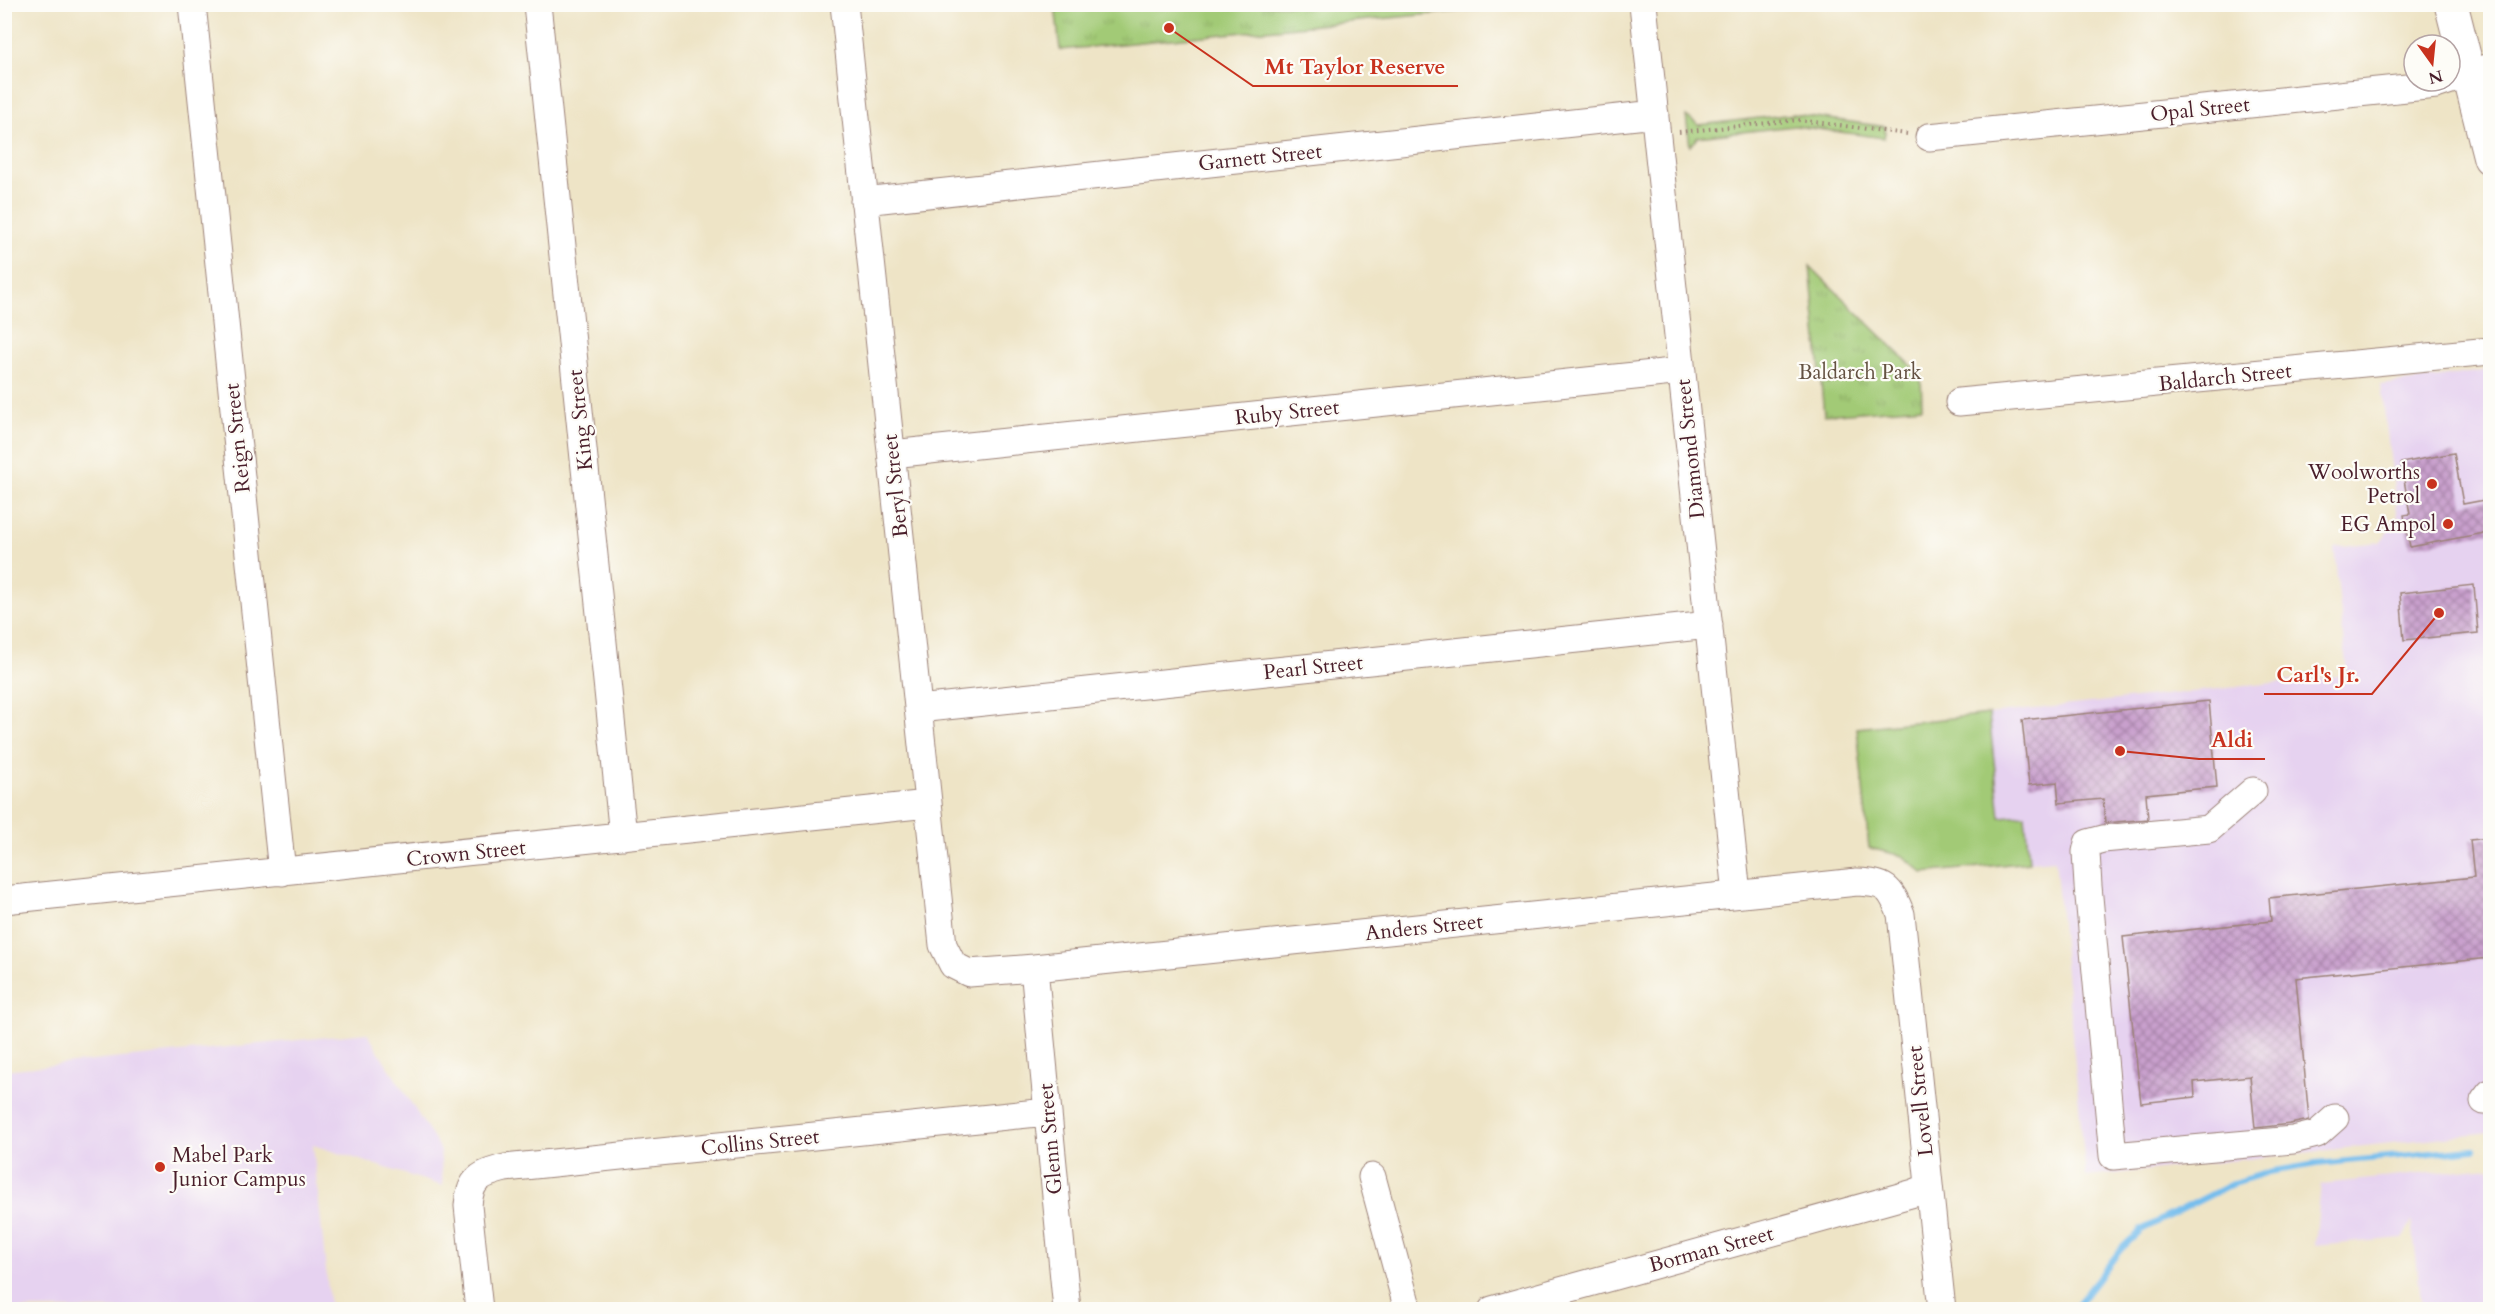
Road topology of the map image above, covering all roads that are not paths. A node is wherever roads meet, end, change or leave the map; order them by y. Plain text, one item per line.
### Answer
1 (192, 4) edge
2 (537, 4) edge
3 (844, 4) edge
4 (1643, 4) edge
5 (2451, 4) edge
6 (2480, 71) edge
7 (1656, 124) junction
8 (1929, 137) road end
9 (2490, 158) edge
10 (864, 201) junction
11 (2490, 351) edge
12 (1682, 371) junction
13 (1959, 402) dead end
14 (892, 454) junction
15 (1709, 625) junction
16 (918, 709) junction
17 (2253, 791) dead end
18 (928, 804) junction
19 (623, 836) junction
20 (282, 872) junction
21 (1737, 894) junction
22 (1893, 894) joint
23 (4, 900) edge
24 (953, 965) joint
25 (1034, 968) junction
26 (2490, 1093) edge
27 (2490, 1099) edge
28 (1047, 1112) junction
29 (2335, 1118) dead end
30 (1372, 1177) dead end
31 (1929, 1187) junction
32 (479, 1310) edge
33 (1067, 1310) edge
34 (1408, 1310) edge
35 (1492, 1310) edge
36 (1942, 1310) edge

1 - 20 street, Reign Street
2 - 19 street, King Street
3 - 10 street, Beryl Street
4 - 7 street, Diamond Street
5 - 6 main road
6 - 8 street, Opal Street
6 - 9 main road
7 - 10 street, Garnett Street
7 - 12 street, Diamond Street
10 - 14 street, Beryl Street
11 - 13 street, Baldarch Street
12 - 14 street, Ruby Street
12 - 15 street, Diamond Street
14 - 16 street, Beryl Street
15 - 16 street, Pearl Street
15 - 21 street, Diamond Street
16 - 18 street, Beryl Street
17 - 29 street
18 - 19 street, Crown Street
18 - 24 street, Beryl Street
19 - 20 street, Crown Street
20 - 23 street, Crown Street
21 - 22 street, Anders Street
21 - 25 street, Anders Street
22 - 31 street, Lovell Street
24 - 25 street, Anders Street
25 - 28 street, Glenn Street
26 - 27 street
28 - 32 street, Collins Street
28 - 33 street, Glenn Street
30 - 34 street
31 - 35 street, Borman Street
31 - 36 street, Lovell Street

